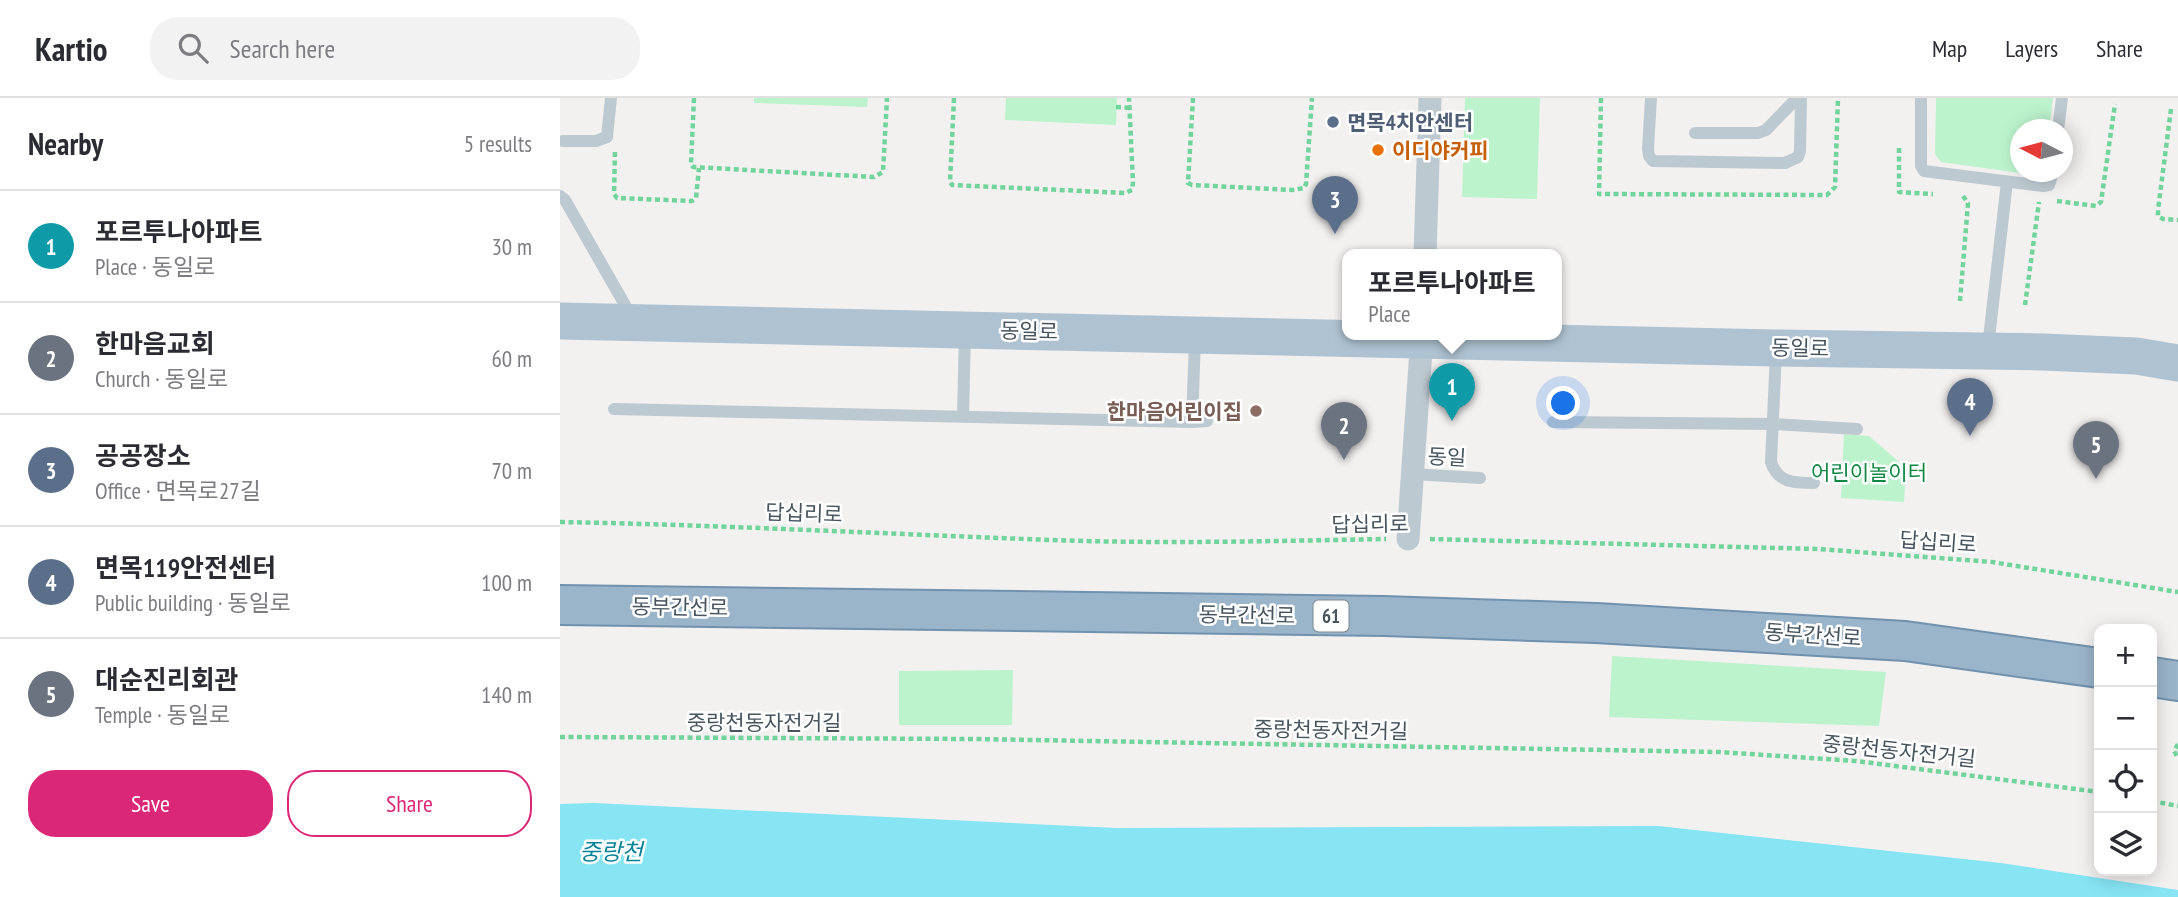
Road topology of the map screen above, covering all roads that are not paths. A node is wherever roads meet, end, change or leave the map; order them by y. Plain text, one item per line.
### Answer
1 (611, 98) edge
2 (1430, 98) edge
3 (1651, 98) edge
4 (1799, 98) edge
5 (1921, 98) edge
6 (2062, 98) edge
7 (2059, 119) edge
8 (1695, 133) dead end
9 (563, 141) dead end
10 (2007, 182) junction
11 (2050, 182) edge
12 (560, 196) edge
13 (1425, 249) edge
14 (561, 322) edge
15 (635, 322) junction
16 (965, 330) junction
17 (1195, 335) junction
18 (1342, 337) edge
19 (1422, 340) edge
20 (1493, 340) edge
21 (1776, 348) junction
22 (1988, 351) junction
23 (2178, 363) edge
24 (614, 409) dead end
25 (963, 416) junction
26 (1207, 421) dead end
27 (1192, 422) junction
28 (1553, 422) dead end
29 (1772, 424) junction
30 (1857, 429) dead end
31 (1412, 474) junction
32 (1480, 478) dead end
33 (1814, 483) dead end
34 (1408, 539) road end
35 (560, 605) edge
36 (2094, 667) edge
37 (2157, 678) edge
38 (2178, 681) edge

1 - 9 lane
2 - 13 street
3 - 4 lane
4 - 8 lane
5 - 10 lane
6 - 7 lane
10 - 11 lane
10 - 22 lane
12 - 15 lane
14 - 15 main road, 동일로
15 - 16 main road, 동일로
16 - 17 main road, 동일로
16 - 25 lane
17 - 18 main road, 동일로
17 - 27 lane
19 - 31 street
20 - 21 main road, 동일로
21 - 22 main road, 동일로
21 - 29 lane
22 - 23 main road, 동일로
24 - 25 lane
25 - 27 lane
26 - 27 lane
28 - 29 lane
29 - 30 lane
29 - 33 lane
31 - 32 lane, 동일
31 - 34 street
35 - 36 highway, 동부간선로 / 61
37 - 38 highway

